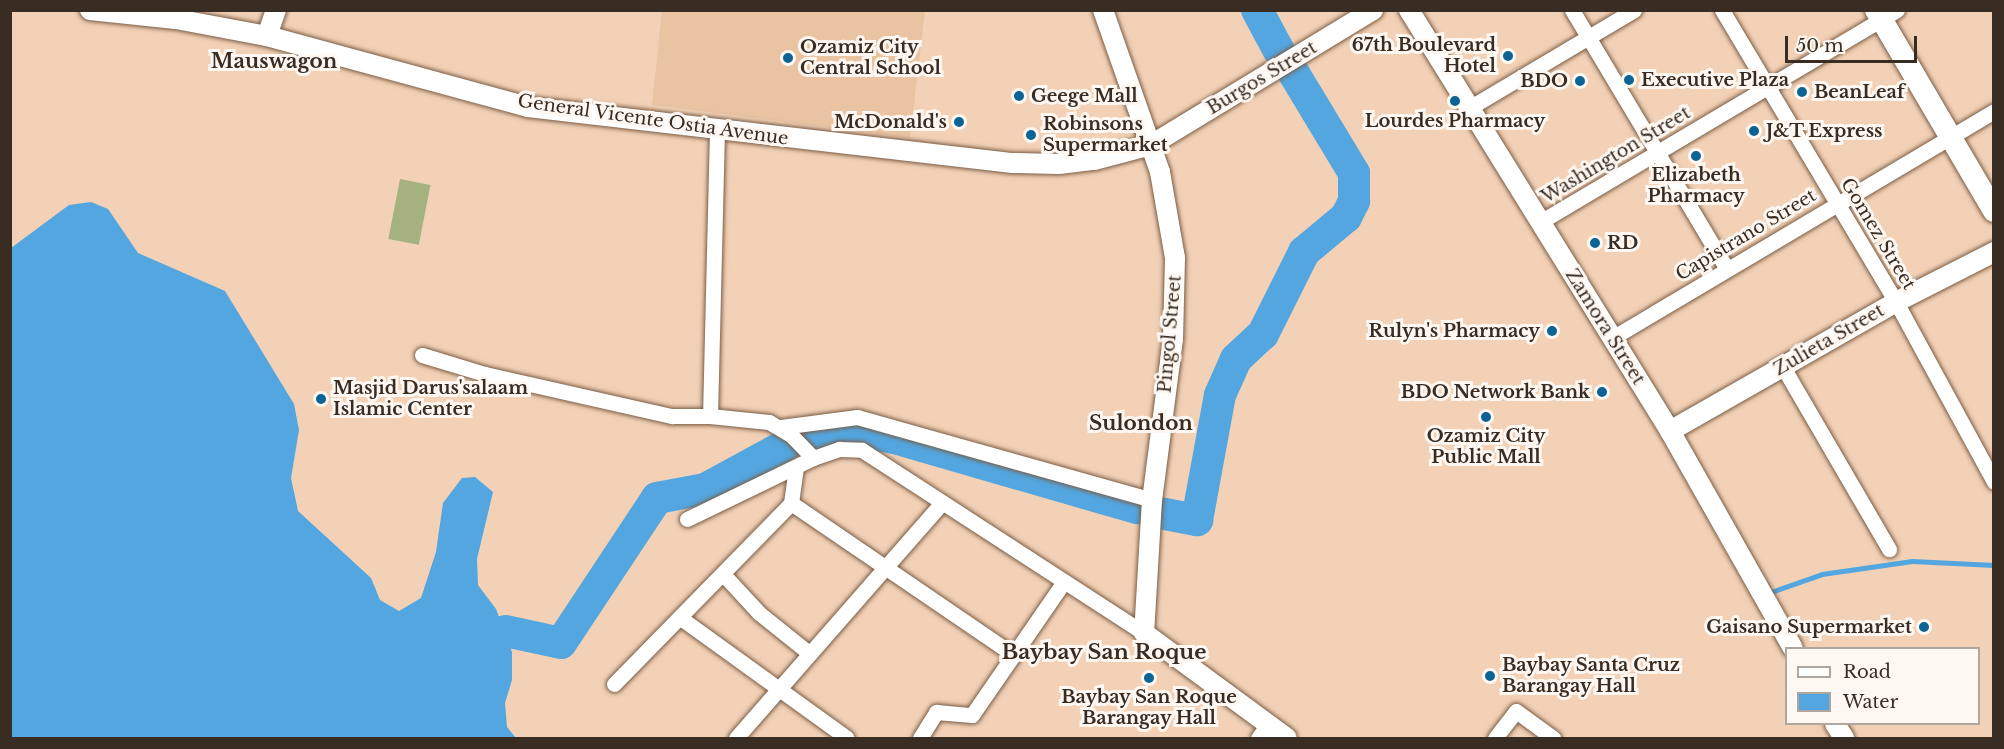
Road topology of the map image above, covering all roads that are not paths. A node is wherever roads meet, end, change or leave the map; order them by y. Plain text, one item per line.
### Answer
1 (90, 10) edge
2 (276, 10) edge
3 (1373, 10) edge
4 (1409, 10) edge
5 (1572, 10) edge
6 (1634, 10) edge
7 (1722, 10) edge
8 (1105, 11) edge
9 (146, 13) edge
10 (1885, 14) edge
11 (267, 36) junction
12 (1588, 37) junction
13 (1769, 87) junction
14 (1469, 108) junction
15 (1994, 111) edge
16 (717, 129) junction
17 (1951, 136) junction
18 (1151, 146) junction
19 (1658, 153) junction
20 (1837, 203) junction
21 (1994, 211) edge
22 (1540, 222) junction
23 (1992, 250) edge
24 (1727, 269) junction
25 (1896, 302) junction
26 (1612, 338) junction
27 (422, 355) dead end
28 (1783, 367) junction
29 (710, 416) junction
30 (782, 427) junction
31 (1670, 431) junction
32 (813, 458) junction
33 (796, 467) junction
34 (1994, 482) edge
35 (1152, 500) junction
36 (791, 503) junction
37 (942, 503) junction
38 (687, 519) dead end
39 (1889, 549) dead end
40 (885, 569) junction
41 (723, 574) junction
42 (1063, 583) junction
43 (682, 619) junction
44 (1144, 633) junction
45 (1792, 647) edge
46 (809, 653) junction
47 (1014, 655) junction
48 (614, 684) dead end
49 (777, 689) junction
50 (1836, 725) edge
51 (1263, 731) edge
52 (736, 738) edge
53 (847, 738) edge
54 (920, 738) edge
55 (1287, 738) edge
56 (1495, 738) edge
57 (1553, 738) edge
58 (1844, 738) edge

1 - 9 street, General Vicente Ostia Avenue
2 - 11 street
3 - 18 street, Burgos Street
4 - 14 street, Zamora Street
5 - 12 street
6 - 12 street
7 - 13 street, Gomez Street
8 - 18 street, Pingol Street
9 - 11 street, General Vicente Ostia Avenue
10 - 13 street, Washington Street
10 - 17 main road
11 - 16 street, General Vicente Ostia Avenue
12 - 14 street
12 - 19 street
13 - 19 street, Washington Street
13 - 20 street, Gomez Street
14 - 22 street, Zamora Street
15 - 17 street, Capistrano Street
16 - 18 street, General Vicente Ostia Avenue
16 - 29 street
17 - 20 street, Capistrano Street
17 - 21 main road
18 - 35 street, Pingol Street
19 - 22 street, Washington Street
19 - 24 street
20 - 24 street, Capistrano Street
20 - 25 street, Gomez Street
22 - 26 street, Zamora Street
23 - 25 street, Zulieta Street
24 - 26 street, Capistrano Street
25 - 28 street, Zulieta Street
25 - 34 street, Gomez Street
26 - 31 street, Zamora Street
27 - 29 street
28 - 31 street, Zulieta Street
28 - 39 street
29 - 30 street
30 - 32 street
30 - 35 street
31 - 45 street, Zamora Street
32 - 33 street
32 - 37 street
33 - 36 street
33 - 38 street
35 - 44 street, Pingol Street
36 - 40 street
36 - 41 street
37 - 40 street
37 - 42 street
40 - 46 street
40 - 47 street
41 - 43 street
41 - 46 street
42 - 44 street
42 - 47 street
43 - 48 street
43 - 49 street
44 - 51 street
46 - 49 street
47 - 54 street
49 - 52 street
49 - 53 street
50 - 58 street
51 - 55 street
56 - 57 street

